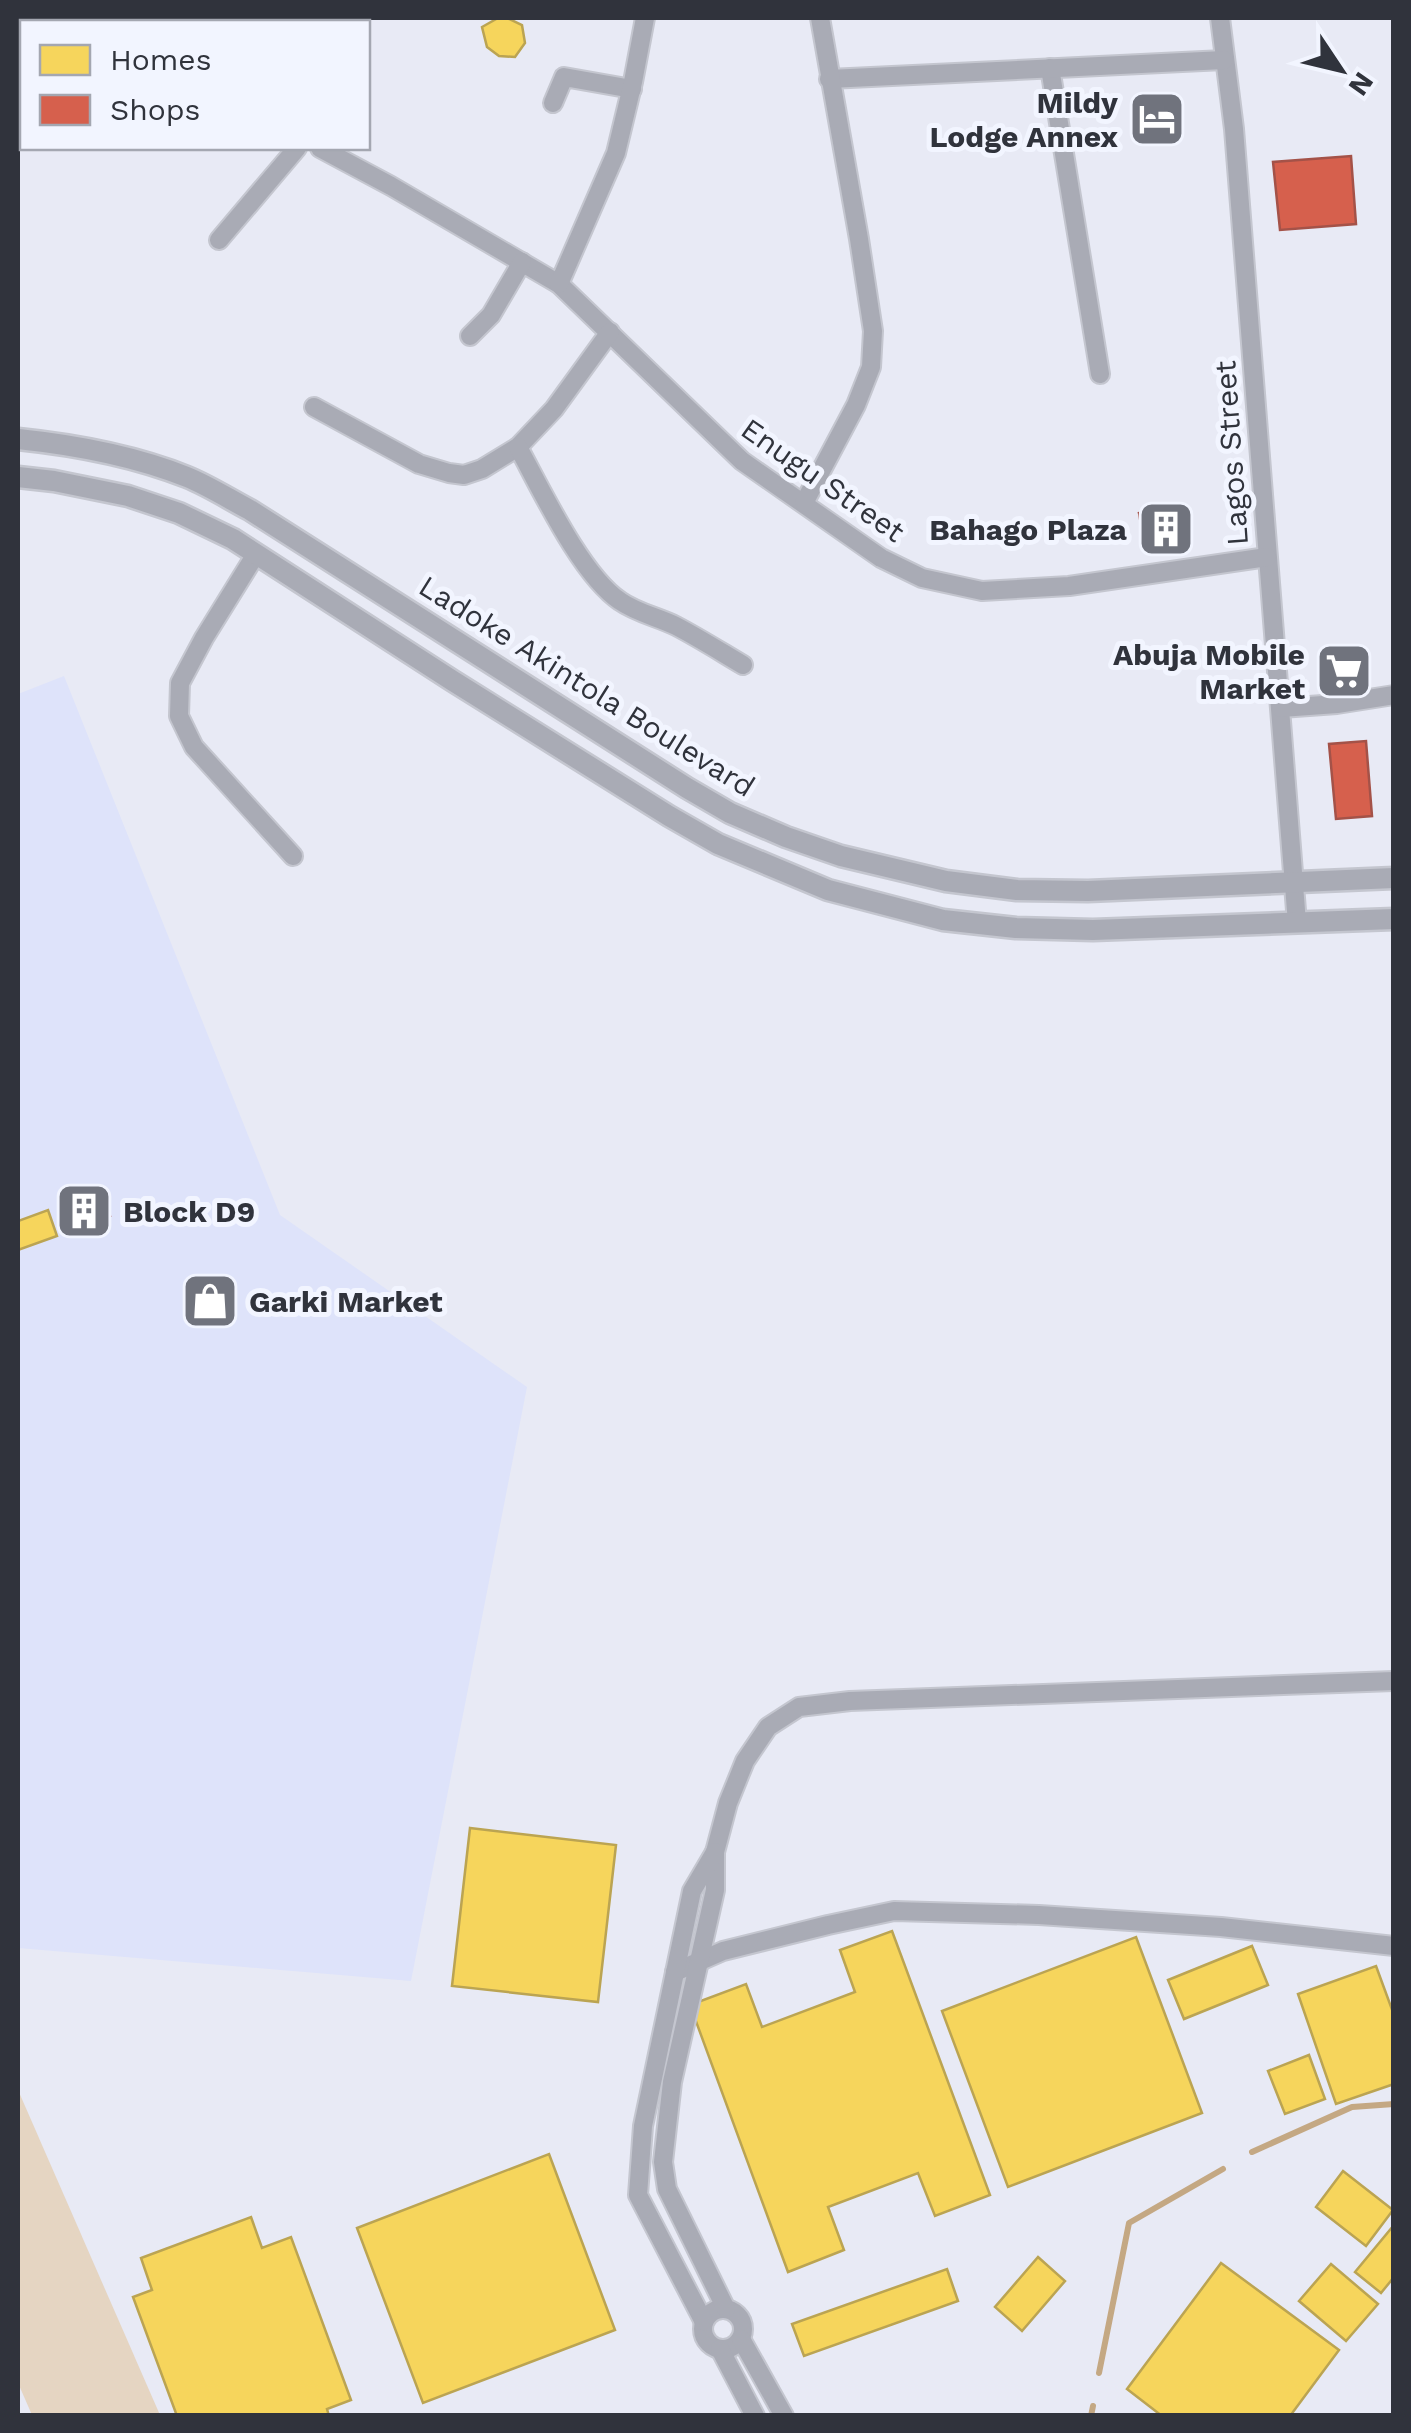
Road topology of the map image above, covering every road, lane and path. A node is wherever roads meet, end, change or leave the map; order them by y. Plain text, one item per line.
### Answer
1 (645, 18) edge
2 (820, 18) edge
3 (1220, 18) edge
4 (1224, 60) junction
5 (1050, 68) junction
6 (829, 79) junction
7 (632, 89) junction
8 (552, 103) dead end
9 (295, 150) edge
10 (324, 150) edge
11 (219, 240) dead end
12 (522, 262) junction
13 (559, 284) junction
14 (610, 332) junction
15 (470, 336) dead end
16 (1100, 374) dead end
17 (314, 407) dead end
18 (18, 439) edge
19 (518, 447) junction
20 (18, 477) edge
21 (804, 503) junction
22 (256, 554) junction
23 (1267, 557) junction
24 (744, 665) dead end
25 (1394, 696) edge
26 (1281, 708) junction
27 (293, 856) dead end
28 (1394, 878) edge
29 (1292, 884) junction
30 (1394, 919) edge
31 (1297, 923) junction
32 (1394, 1681) edge
33 (715, 1852) junction
34 (1394, 1946) edge
35 (699, 1962) junction
36 (676, 1972) junction
37 (726, 2309) junction
38 (704, 2322) junction
39 (741, 2339) junction
40 (720, 2349) junction
41 (754, 2416) edge
42 (784, 2416) edge

1 - 7 street
2 - 6 street
3 - 4 street, Lagos Street
4 - 5 street
4 - 23 street, Lagos Street
5 - 6 street
5 - 16 street
6 - 21 street
7 - 8 street
7 - 13 street
9 - 11 street
10 - 12 street, Enugu Street
12 - 13 street, Enugu Street
12 - 15 street
13 - 14 street, Enugu Street
14 - 19 street
14 - 21 street, Enugu Street
17 - 19 street
18 - 29 street, Ladoke Akintola Boulevard
19 - 24 street
20 - 22 street
21 - 23 street, Enugu Street
22 - 27 street
22 - 31 street
23 - 26 street, Lagos Street
25 - 26 street
26 - 29 street, Lagos Street
28 - 29 street, Ladoke Akintola Boulevard
29 - 31 street, Lagos Street
30 - 31 street
32 - 33 street
33 - 35 street
33 - 36 street
34 - 35 street
35 - 36 street
35 - 37 street
36 - 38 street
37 - 38 street
37 - 39 street
38 - 40 street
39 - 40 street
39 - 42 street
40 - 41 street

